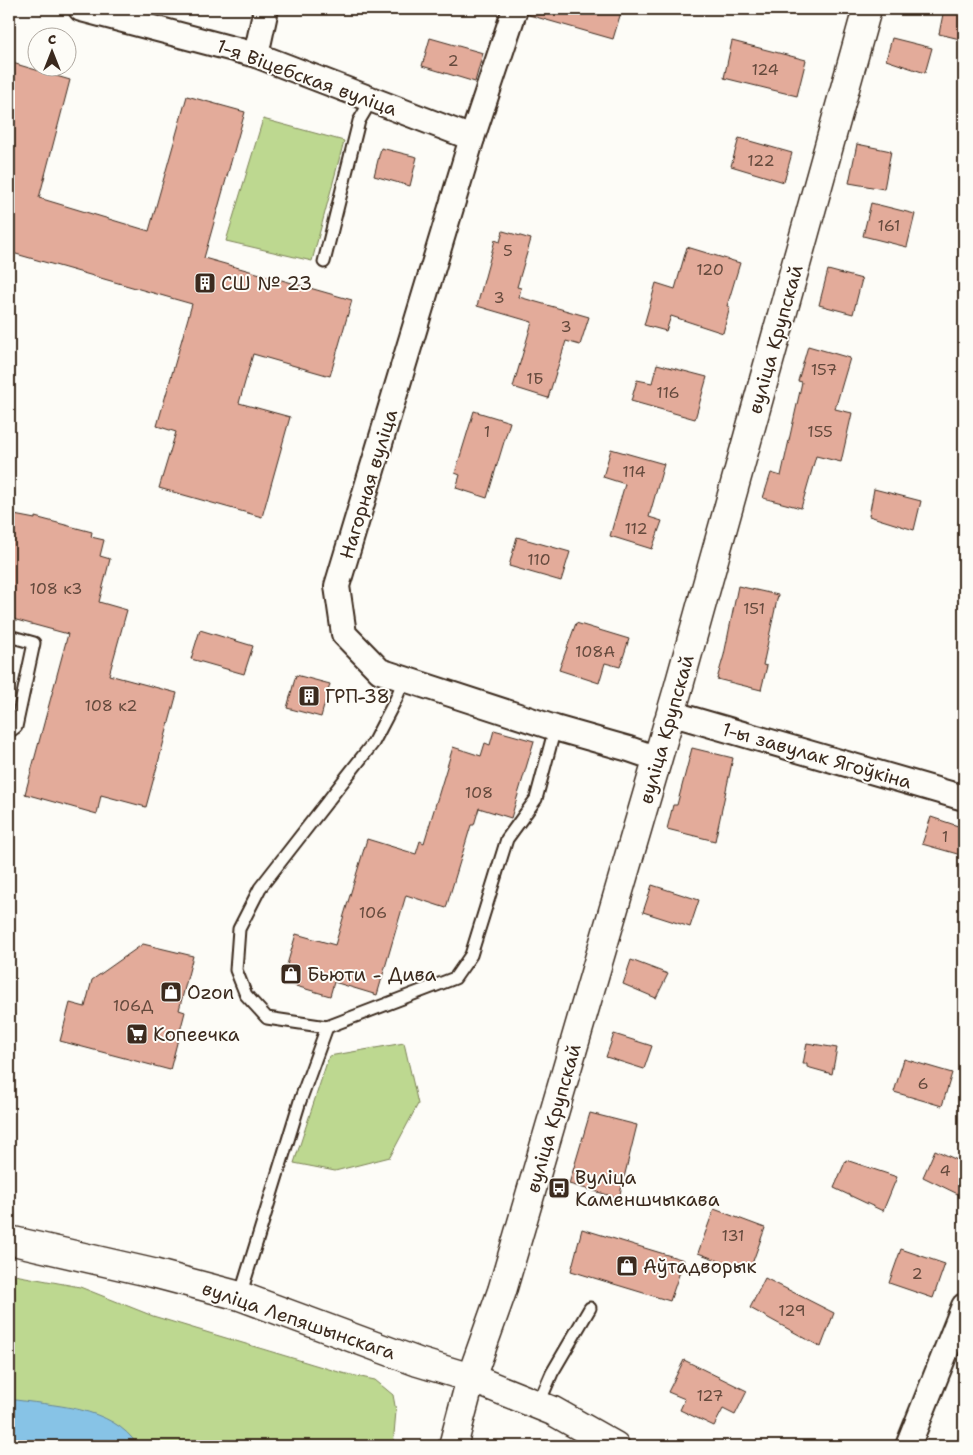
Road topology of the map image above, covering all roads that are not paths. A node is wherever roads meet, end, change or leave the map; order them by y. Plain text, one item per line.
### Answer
1 (81, 9) edge
2 (266, 9) edge
3 (515, 9) edge
4 (867, 9) edge
5 (256, 55) junction
6 (372, 99) junction
7 (472, 138) junction
8 (324, 262) dead end
9 (9, 636) edge
10 (404, 679) junction
11 (670, 713) junction
12 (555, 728) junction
13 (9, 732) edge
14 (658, 759) junction
15 (964, 798) edge
16 (327, 1027) junction
17 (9, 1240) edge
18 (240, 1296) junction
19 (964, 1306) edge
20 (590, 1308) dead end
21 (471, 1378) junction
22 (538, 1405) junction
23 (454, 1446) edge
24 (615, 1446) edge
25 (908, 1446) edge

1 - 5 street, 1-я Віцебская вуліца
2 - 5 street
3 - 7 street, Нагорная вуліца
4 - 11 main road, вуліца Крупскай
5 - 6 street, 1-я Віцебская вуліца
6 - 7 street, 1-я Віцебская вуліца
6 - 8 lane
7 - 10 street, Нагорная вуліца
9 - 13 lane
10 - 12 street, Нагорная вуліца
10 - 16 lane
11 - 14 main road, вуліца Крупскай
11 - 15 street, 1-ы завулак Ягоўкіна
12 - 14 street, Нагорная вуліца
12 - 16 lane
14 - 21 main road, вуліца Крупскай
16 - 18 lane
17 - 18 main road, вуліца Лепяшынскага
18 - 21 main road, вуліца Лепяшынскага
19 - 25 street
20 - 22 lane
21 - 22 main road
21 - 23 main road, вуліца Крупскай
22 - 24 main road

